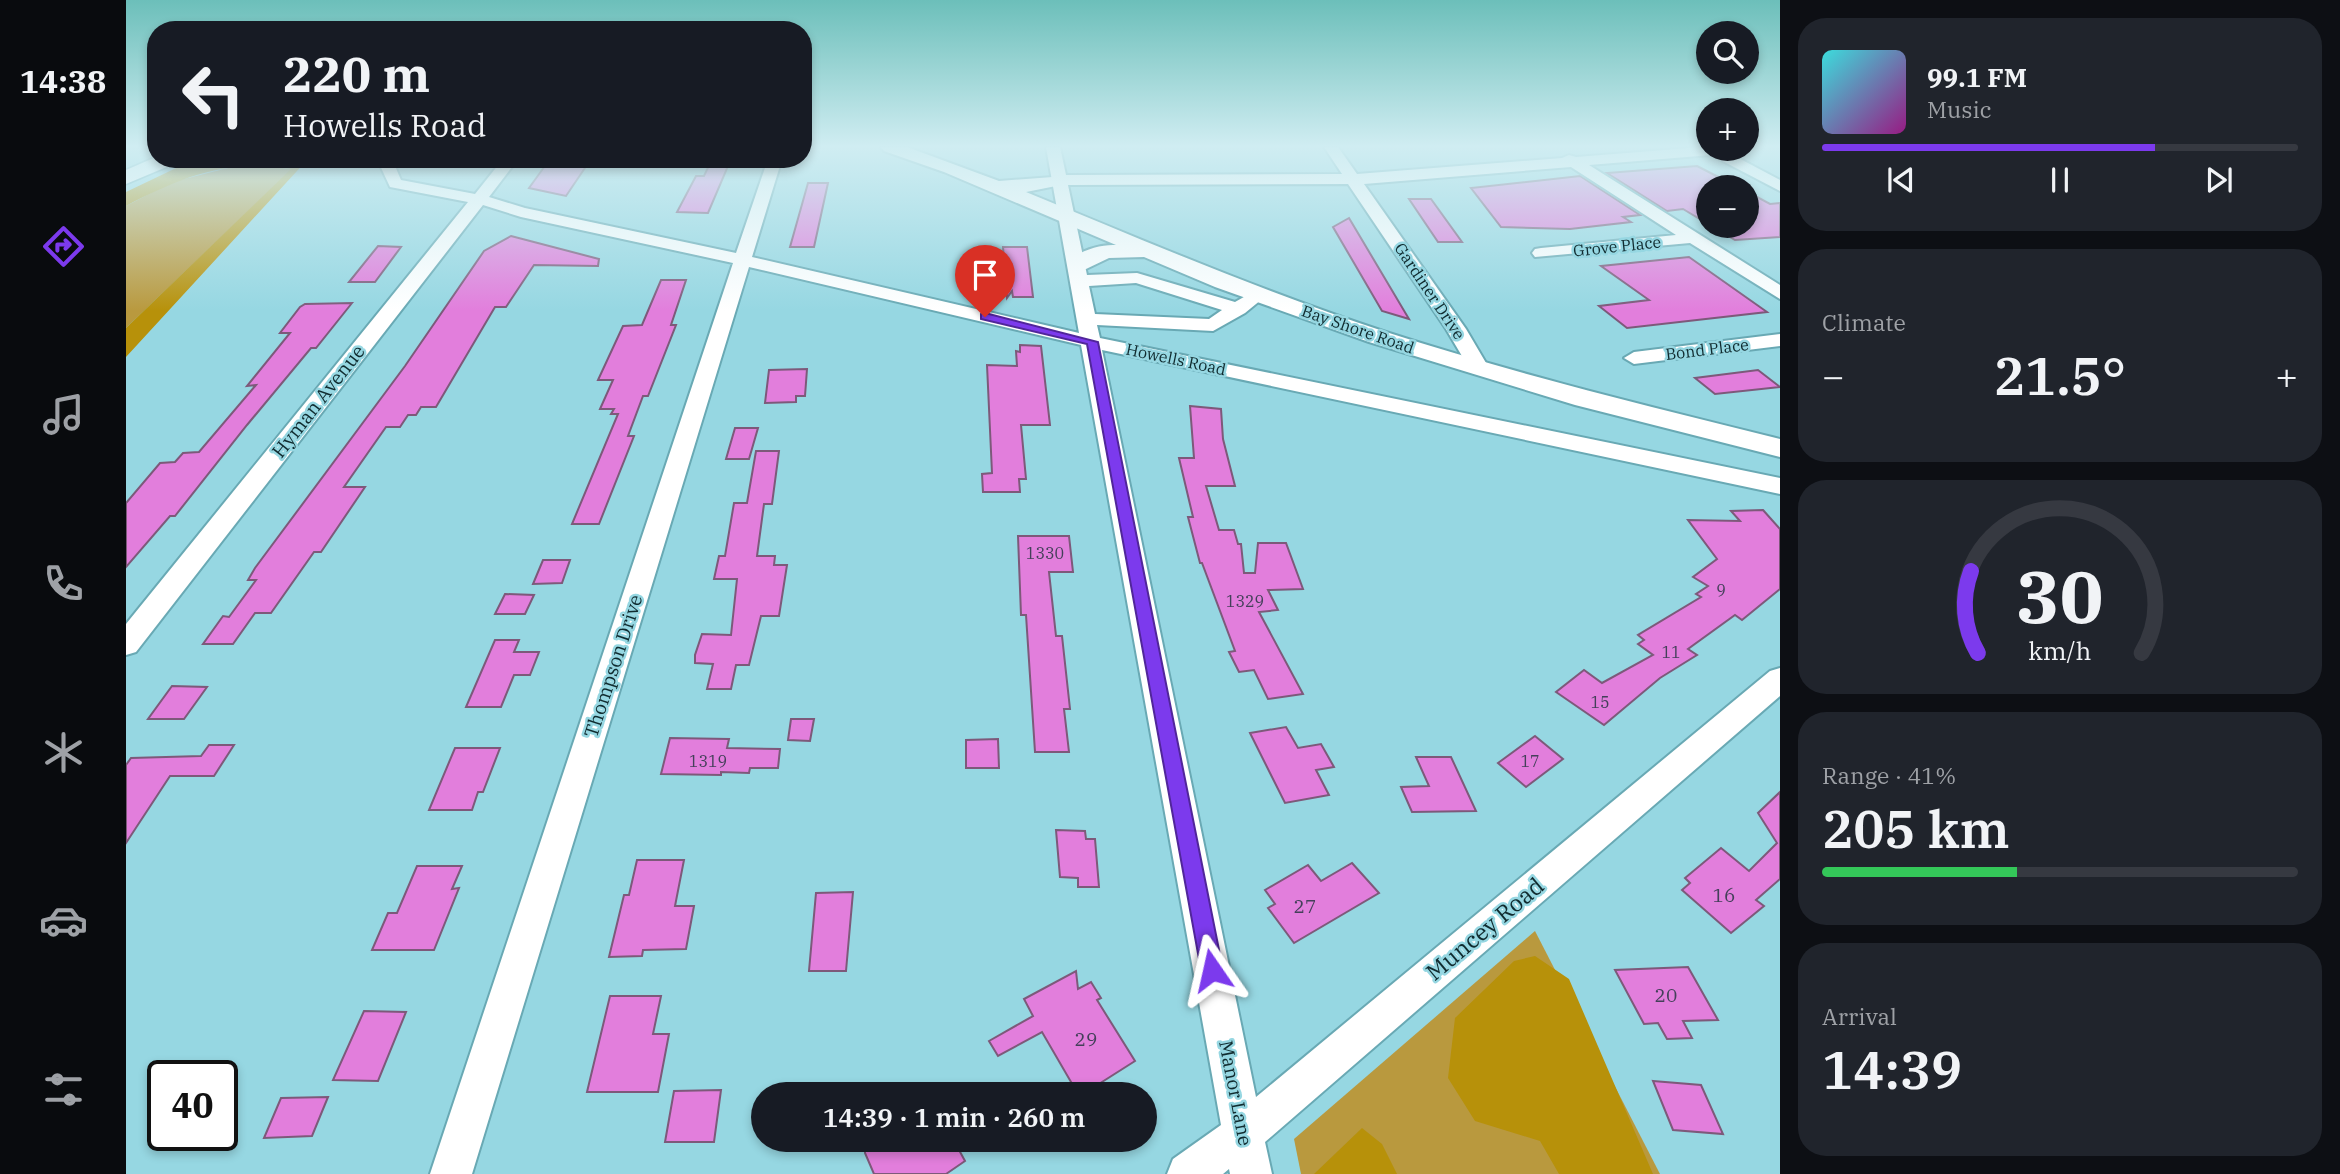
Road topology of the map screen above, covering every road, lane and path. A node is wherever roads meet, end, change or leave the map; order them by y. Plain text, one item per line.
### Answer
1 (478, 202) edge
2 (485, 202) edge
3 (761, 202) edge
4 (1030, 202) edge
5 (1064, 202) edge
6 (1368, 202) edge
7 (1636, 202) edge
8 (1067, 217) junction
9 (1693, 238) junction
10 (1541, 253) dead end
11 (1162, 257) junction
12 (743, 260) junction
13 (1079, 272) junction
14 (1138, 278) junction
15 (1780, 293) edge
16 (1248, 302) junction
17 (1090, 331) junction
18 (1780, 340) edge
19 (1634, 358) dead end
20 (1479, 368) junction
21 (1780, 448) edge
22 (1780, 486) edge
23 (126, 644) edge
24 (1780, 680) edge
25 (1243, 1134) junction
26 (451, 1174) edge
27 (1188, 1174) edge
28 (1251, 1174) edge

1 - 23 street, Hyman Avenue
2 - 12 street, Howells Road
3 - 12 street, Thompson Drive
4 - 8 main road, Bay Shore Road
5 - 8 street, Manor Lane
6 - 20 street, Gardiner Drive
7 - 9 street
8 - 11 main road, Bay Shore Road
8 - 13 street, Manor Lane
9 - 10 street, Grove Place
9 - 15 street
11 - 13 main road
11 - 14 street
11 - 16 main road, Bay Shore Road
12 - 17 street, Howells Road
12 - 26 street, Thompson Drive
13 - 14 street
13 - 17 street, Manor Lane
14 - 16 street
16 - 17 street
16 - 20 main road, Bay Shore Road
17 - 22 street, Howells Road
17 - 25 street, Manor Lane
18 - 19 street, Bond Place
20 - 21 main road, Bay Shore Road
24 - 25 street, Muncey Road
25 - 27 street, Muncey Road
25 - 28 street, Manor Lane

